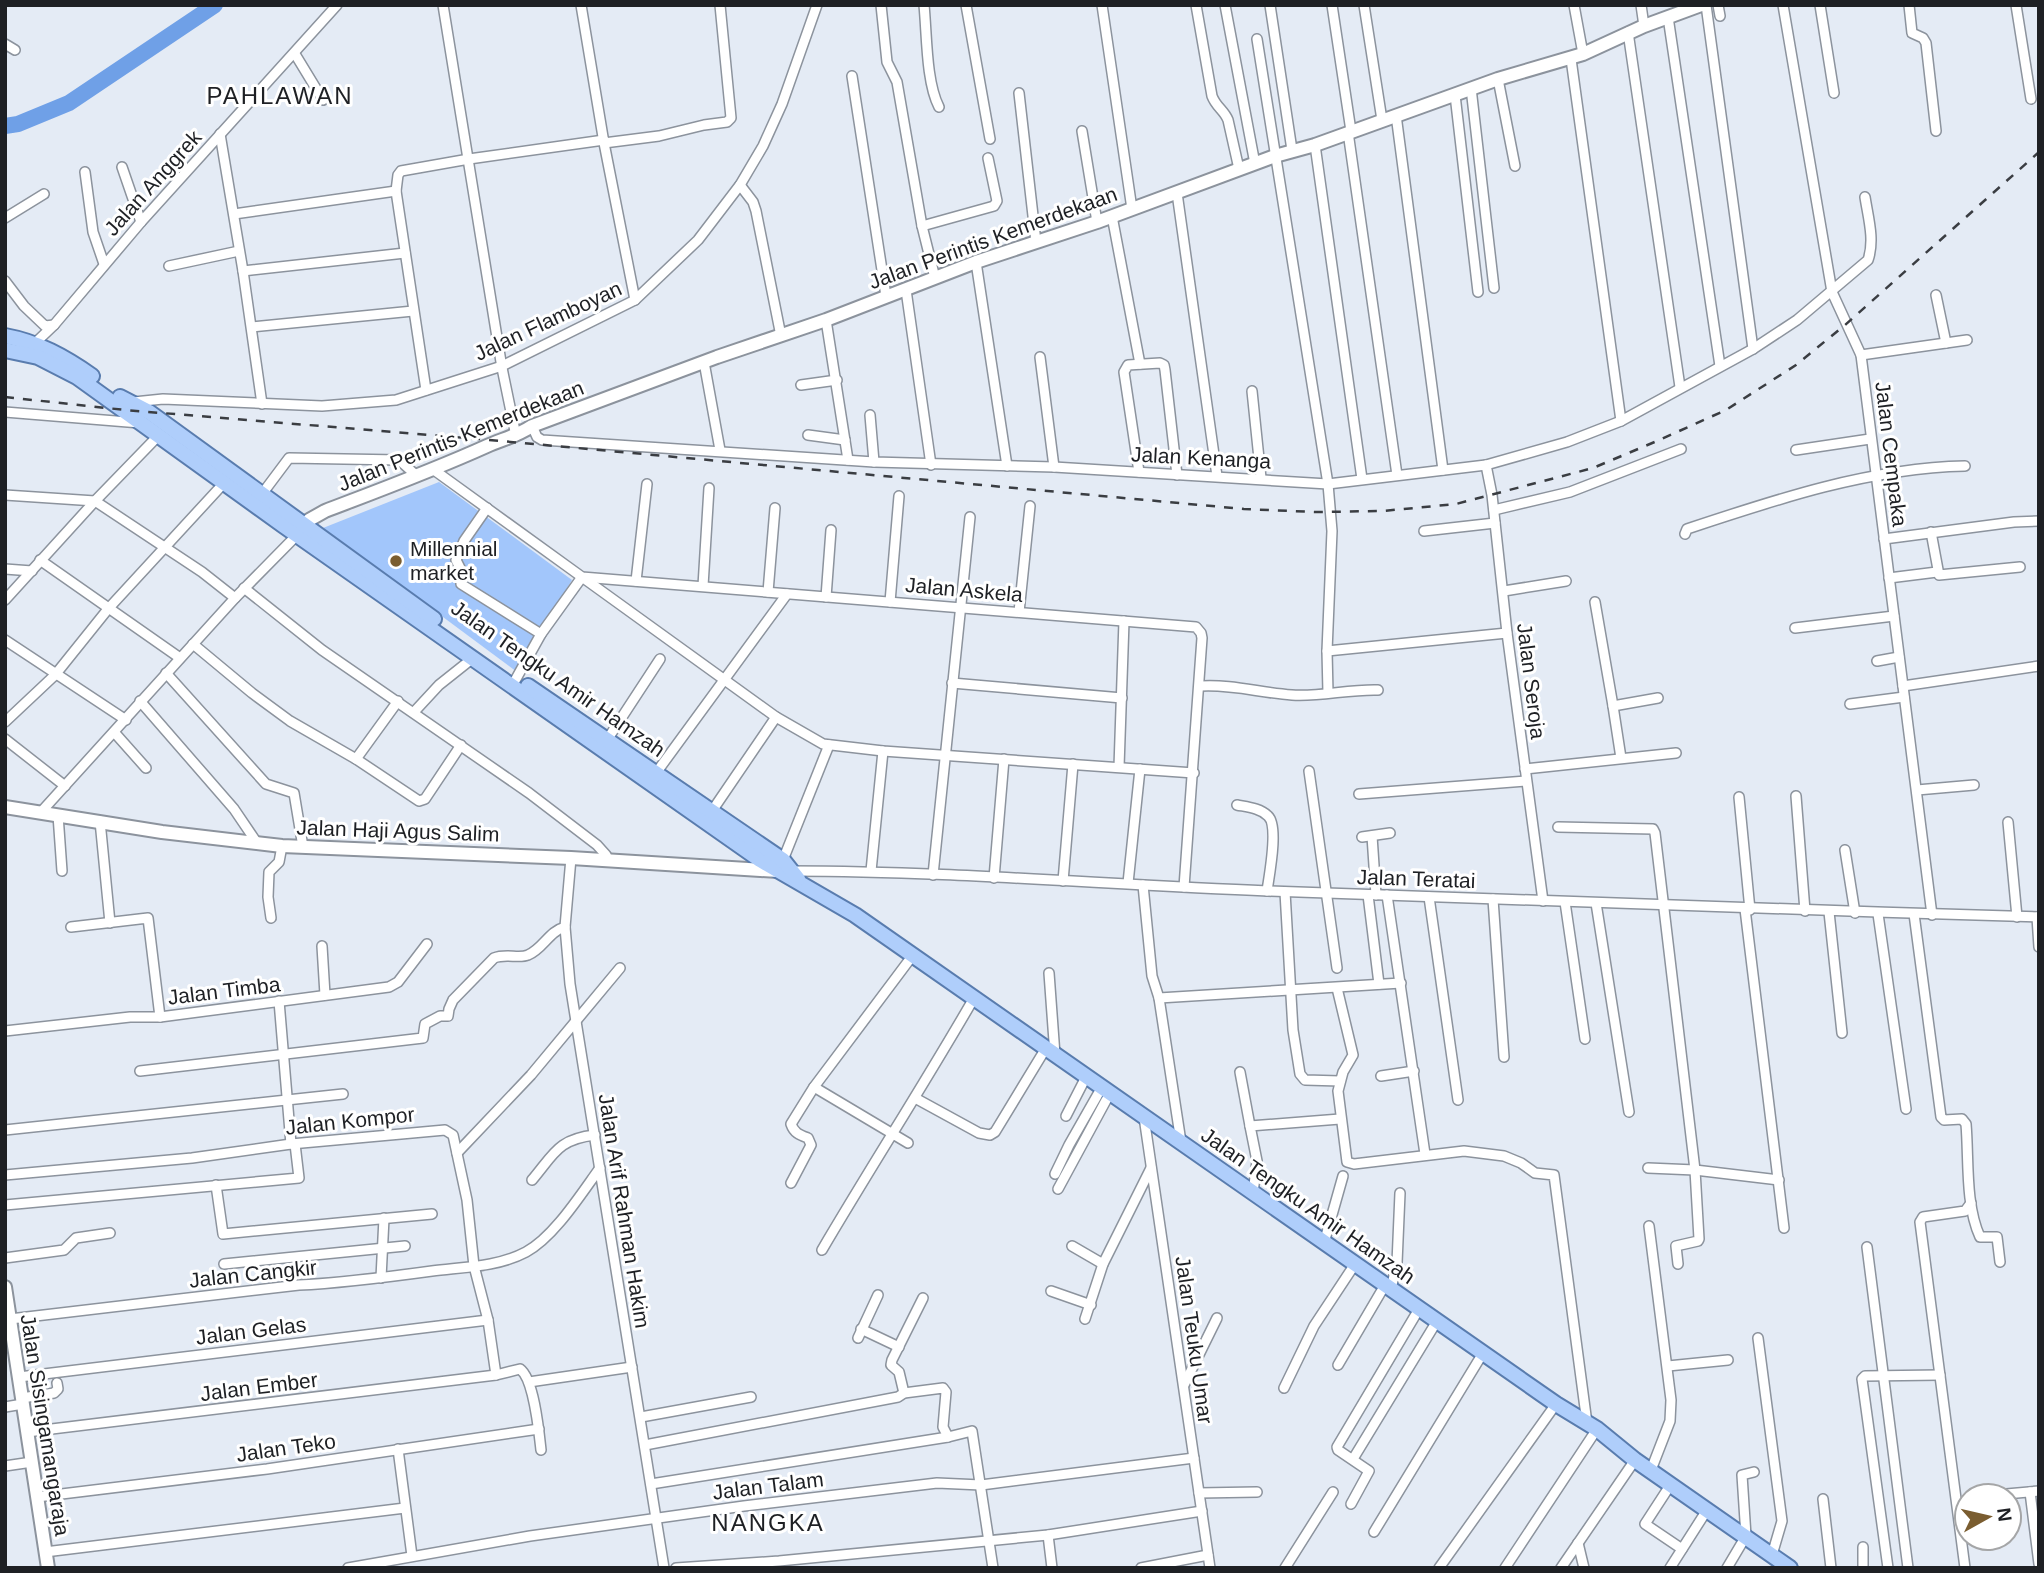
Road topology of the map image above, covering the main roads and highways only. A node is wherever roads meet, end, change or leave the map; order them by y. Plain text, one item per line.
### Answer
1 (5, 336) edge
2 (30, 348) junction
3 (5, 350) edge
4 (300, 529) junction
5 (514, 682) junction
6 (788, 871) junction
7 (1790, 1568) edge

1 - 2 main road, Jalan Tengku Amir Hamzah
2 - 3 main road, Jalan Tengku Amir Hamzah
2 - 4 main road, Jalan Tengku Amir Hamzah
2 - 4 main road, Jalan Tengku Amir Hamzah
4 - 5 main road, Jalan Tengku Amir Hamzah
4 - 5 main road, Jalan Tengku Amir Hamzah
5 - 6 main road, Jalan Tengku Amir Hamzah
5 - 6 main road, Jalan Tengku Amir Hamzah
6 - 7 main road, Jalan Tengku Amir Hamzah

